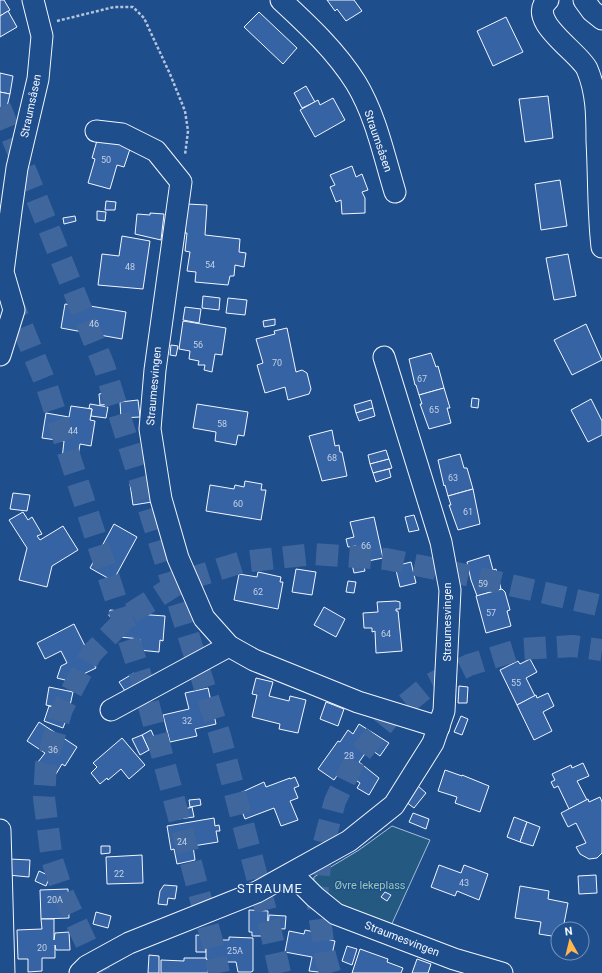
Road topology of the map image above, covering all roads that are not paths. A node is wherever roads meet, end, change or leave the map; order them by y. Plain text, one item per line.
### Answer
1 (33, 0) edge
2 (281, 0) edge
3 (548, 0) edge
4 (584, 0) edge
5 (602, 19) edge
6 (96, 131) dead end
7 (395, 192) dead end
8 (5, 210) edge
9 (602, 247) edge
10 (1, 346) edge
11 (384, 357) dead end
12 (229, 646) junction
13 (111, 710) dead end
14 (439, 727) junction
15 (0, 830) edge
16 (292, 874) junction
17 (4, 973) edge
18 (80, 973) edge
19 (502, 973) edge

1 - 8 street, Straumsåsen
2 - 7 street, Straumsåsen
3 - 9 street
4 - 5 street
6 - 12 street, Straumesvingen
8 - 10 street, Straumsåsen
11 - 14 street, Straumesvingen
12 - 13 street
12 - 14 street, Straumesvingen
14 - 16 street, Straumesvingen
15 - 17 street
16 - 18 street, Straumesvingen
16 - 19 street, Straumesvingen

